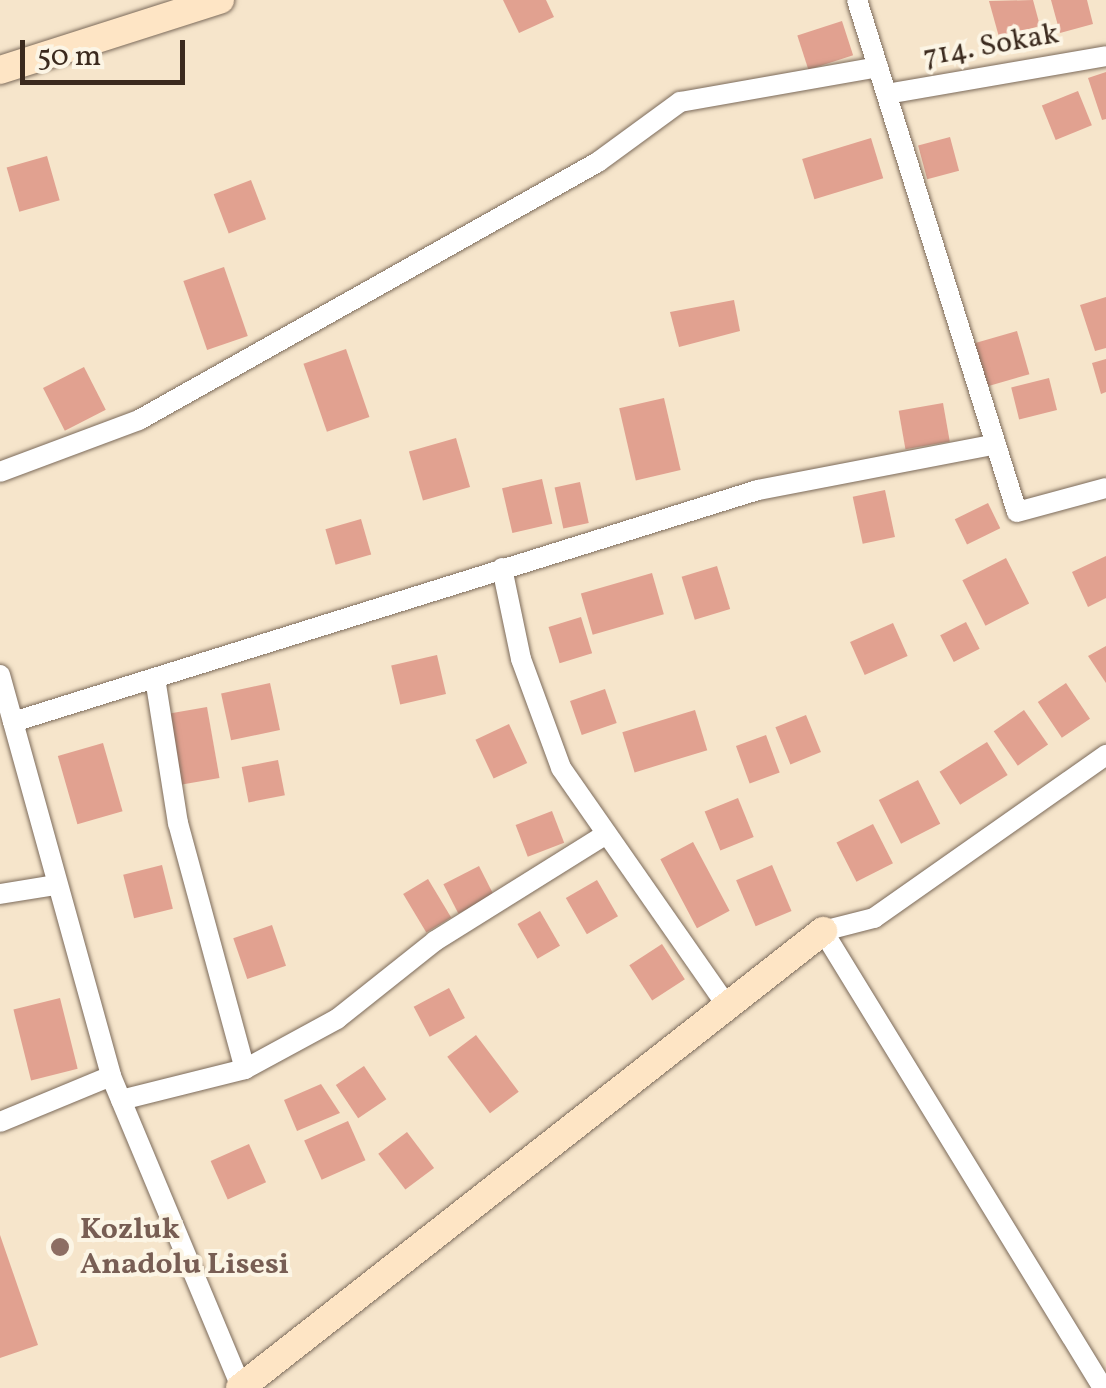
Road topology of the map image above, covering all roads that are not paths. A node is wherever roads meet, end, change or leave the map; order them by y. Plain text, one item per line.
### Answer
1 (174, 0) edge
2 (220, 0) edge
3 (857, 0) edge
4 (126, 26) junction
5 (1106, 56) edge
6 (878, 67) junction
7 (0, 70) edge
8 (886, 94) junction
9 (996, 444) junction
10 (0, 472) edge
11 (1106, 488) edge
12 (502, 568) junction
13 (0, 675) edge
14 (155, 678) junction
15 (13, 722) junction
16 (1106, 755) edge
17 (606, 834) junction
18 (56, 885) junction
19 (0, 894) edge
20 (823, 931) junction
21 (726, 1003) junction
22 (245, 1070) junction
23 (111, 1076) junction
24 (121, 1100) junction
25 (0, 1122) edge
26 (240, 1388) edge
27 (1102, 1388) edge

1 - 4 street
2 - 4 street
3 - 6 street
4 - 7 street
5 - 8 street, 714. Sokak
6 - 8 street
6 - 10 street
8 - 9 street
9 - 11 street
9 - 12 street
12 - 14 street
12 - 17 street
13 - 15 street
14 - 15 street
14 - 22 street
15 - 18 street
16 - 20 street
17 - 21 street
17 - 22 street
18 - 19 street
18 - 23 street
20 - 21 street
20 - 27 street
21 - 26 street
22 - 24 street
23 - 24 street
23 - 25 street
24 - 26 street

